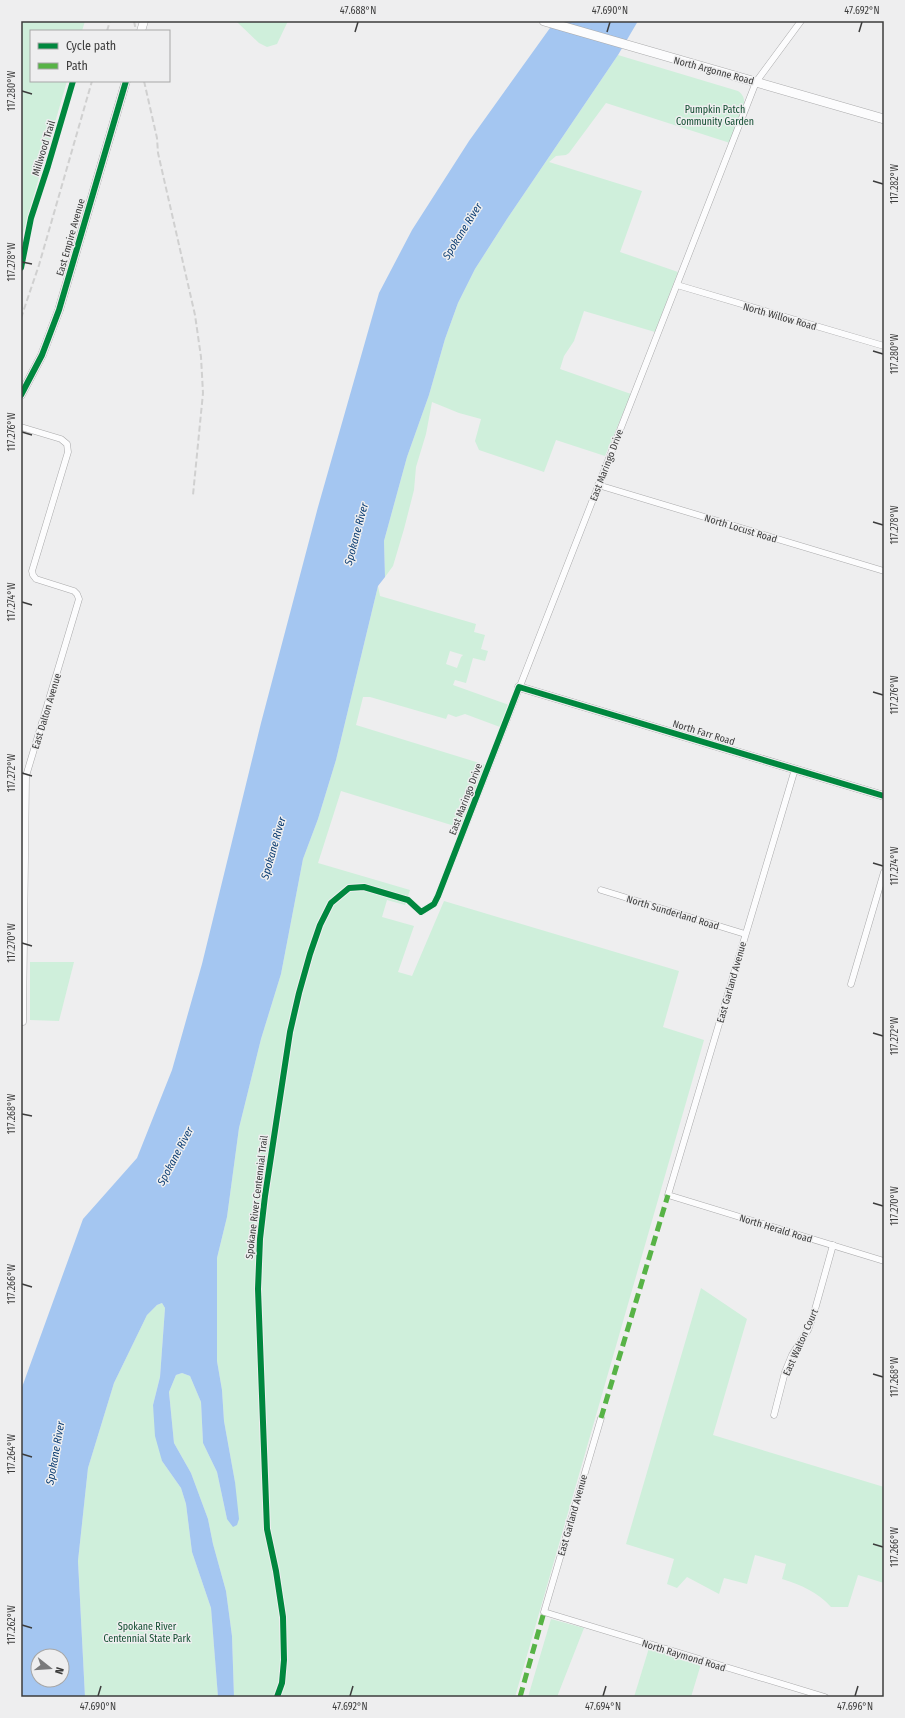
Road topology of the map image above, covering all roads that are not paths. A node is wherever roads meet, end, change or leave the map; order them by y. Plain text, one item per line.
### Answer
1 (544, 21) edge
2 (801, 21) edge
3 (126, 82) edge
4 (756, 82) junction
5 (884, 119) edge
6 (677, 285) junction
7 (884, 346) edge
8 (21, 394) edge
9 (21, 427) edge
10 (598, 485) junction
11 (884, 571) edge
12 (519, 687) junction
13 (795, 769) junction
14 (23, 775) edge
15 (884, 796) edge
16 (884, 872) edge
17 (601, 890) dead end
18 (421, 912) dead end
19 (745, 934) junction
20 (851, 984) dead end
21 (22, 1022) edge
22 (668, 1195) joint
23 (833, 1245) junction
24 (884, 1261) edge
25 (774, 1415) dead end
26 (601, 1418) dead end
27 (544, 1612) joint
28 (825, 1697) edge

1 - 4 main road, North Argonne Road
2 - 4 street, East Maringo Drive
3 - 8 street, East Empire Avenue
4 - 5 main road, North Argonne Road
4 - 6 street, East Maringo Drive
6 - 7 street, North Willow Road
6 - 10 street, East Maringo Drive
9 - 14 street, East Dalton Avenue
10 - 11 street, North Locust Road
10 - 12 street, East Maringo Drive
12 - 13 street, North Farr Road
12 - 18 street, East Maringo Drive
13 - 15 street, North Farr Road
13 - 19 street, East Garland Avenue
14 - 21 street, East Dalton Avenue
16 - 20 street
17 - 19 street, North Sunderland Road
19 - 22 street, East Garland Avenue
22 - 23 street, North Herald Road
23 - 24 street, North Herald Road
23 - 25 street, East Walton Court
26 - 27 street, East Garland Avenue
27 - 28 street, North Raymond Road

